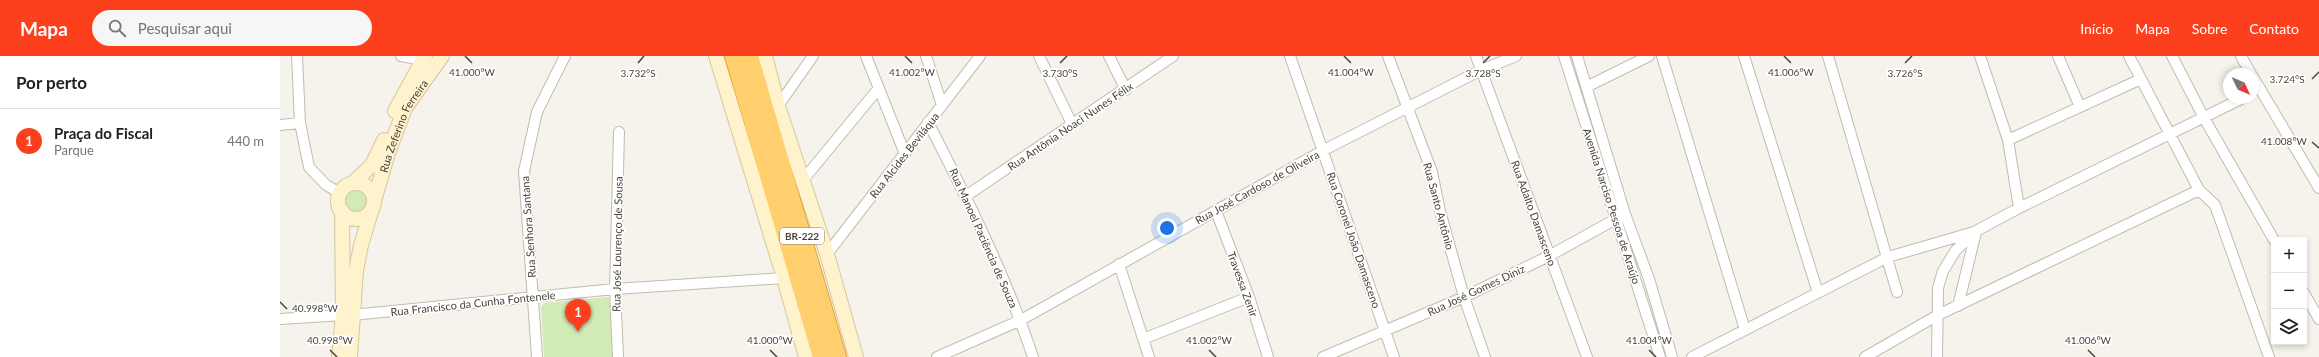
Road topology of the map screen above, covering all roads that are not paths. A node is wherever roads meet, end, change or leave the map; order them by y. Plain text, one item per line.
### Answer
1 (297, 56) edge
2 (401, 56) edge
3 (442, 56) edge
4 (565, 56) edge
5 (716, 56) edge
6 (734, 56) edge
7 (749, 56) edge
8 (765, 56) edge
9 (813, 56) edge
10 (866, 56) edge
11 (926, 56) edge
12 (980, 56) edge
13 (1039, 56) edge
14 (1109, 56) edge
15 (1172, 56) edge
16 (1290, 56) edge
17 (1388, 56) edge
18 (1476, 56) edge
19 (1514, 56) edge
20 (1564, 56) edge
21 (1577, 56) edge
22 (1649, 56) edge
23 (1662, 56) edge
24 (1744, 56) edge
25 (1828, 56) edge
26 (1980, 56) edge
27 (2058, 56) edge
28 (2130, 56) edge
29 (2172, 56) edge
30 (2241, 56) edge
31 (424, 58) edge
32 (2248, 68) edge
33 (1481, 70) junction
34 (2141, 79) junction
35 (1586, 87) junction
36 (878, 89) junction
37 (1126, 90) junction
38 (2259, 96) edge
39 (2231, 104) edge
40 (942, 105) junction
41 (2080, 107) junction
42 (1407, 108) junction
43 (773, 110) junction
44 (2204, 118) junction
45 (928, 122) junction
46 (300, 123) junction
47 (1072, 124) junction
48 (280, 125) edge
49 (619, 132) dead end
50 (2170, 135) junction
51 (2008, 140) junction
52 (1324, 150) junction
53 (905, 154) junction
54 (803, 180) junction
55 (353, 183) junction
56 (2319, 188) edge
57 (2199, 190) junction
58 (340, 194) junction
59 (966, 196) junction
60 (373, 205) junction
61 (2018, 208) junction
62 (342, 211) junction
63 (1216, 211) junction
64 (1621, 216) junction
65 (1976, 231) junction
66 (2272, 237) edge
67 (827, 254) junction
68 (1549, 256) junction
69 (1888, 257) junction
70 (1119, 264) junction
71 (784, 278) junction
72 (615, 288) junction
73 (1897, 292) dead end
74 (1818, 293) junction
75 (533, 297) junction
76 (1248, 297) junction
77 (1464, 297) junction
78 (2307, 298) edge
79 (1958, 306) junction
80 (348, 315) junction
81 (1938, 315) junction
82 (280, 319) edge
83 (2319, 319) edge
84 (1021, 320) junction
85 (1385, 330) junction
86 (1745, 330) junction
87 (1143, 339) junction
88 (339, 357) edge
89 (350, 357) edge
90 (537, 357) edge
91 (618, 357) edge
92 (806, 357) edge
93 (822, 357) edge
94 (837, 357) edge
95 (856, 357) edge
96 (937, 357) edge
97 (1033, 357) edge
98 (1149, 357) edge
99 (1268, 357) edge
100 (1323, 357) edge
101 (1394, 357) edge
102 (1485, 357) edge
103 (1587, 357) edge
104 (1660, 357) edge
105 (1672, 357) edge
106 (1692, 357) edge
107 (1865, 357) edge
108 (1937, 357) edge
109 (2269, 357) edge

1 - 46 street
2 - 31 street
3 - 60 main road, Rua Zeferino Ferreira
4 - 75 street, Rua Senhora Santana
5 - 71 main road, BR-222
6 - 93 highway, BR-222
7 - 43 highway, BR-222
8 - 43 main road
9 - 43 street
10 - 36 street
11 - 40 street
12 - 40 street, Rua Alcides Beviláqua
13 - 47 street
14 - 37 street
15 - 37 street, Rua Antônia Noaci Nunes Félix
16 - 52 street, Rua Coronel João Damasceno
17 - 42 street, Rua Santo Antônio
18 - 33 street, Rua Adalto Damasceno
19 - 33 street, Rua José Cardoso de Oliveira
20 - 64 street, Avenida Narciso Pessoa de Araújo
21 - 35 street, Avenida Narciso Pessoa de Araújo
22 - 35 street
23 - 86 street
24 - 74 street
25 - 69 street
26 - 51 street
27 - 41 street
28 - 34 street
29 - 44 street
30 - 32 street
31 - 55 main road, Rua Zeferino Ferreira
33 - 42 street, Rua José Cardoso de Oliveira
33 - 68 street, Rua Adalto Damasceno
34 - 41 street
34 - 50 street
35 - 64 street, Avenida Narciso Pessoa de Araújo
36 - 53 street
36 - 54 street
37 - 47 street, Rua Antônia Noaci Nunes Félix
38 - 56 street
39 - 44 street
40 - 45 street, Rua Alcides Beviláqua
41 - 51 street
42 - 52 street, Rua José Cardoso de Oliveira
42 - 77 street, Rua Santo Antônio
43 - 54 main road
43 - 94 highway, BR-222
44 - 50 street
44 - 66 street
45 - 53 street, Rua Alcides Beviláqua
45 - 59 street, Rua Manoel Paciência de Souza
46 - 48 street
46 - 58 street
47 - 59 street, Rua Antônia Noaci Nunes Félix
49 - 72 street, Rua José Lourenço de Sousa
50 - 57 street
50 - 61 street
51 - 61 street
52 - 63 street, Rua José Cardoso de Oliveira
52 - 85 street, Rua Coronel João Damasceno
53 - 67 street, Rua Alcides Beviláqua
54 - 67 main road
55 - 58 main road
55 - 60 main road
57 - 79 street
57 - 109 street
58 - 62 main road
59 - 84 street, Rua Manoel Paciência de Souza
60 - 62 main road
60 - 80 main road, Rua Zeferino Ferreira
61 - 65 street
62 - 80 main road, Rua Zeferino Ferreira
63 - 70 street, Rua José Cardoso de Oliveira
63 - 76 street, Travessa Zenir
64 - 68 street, Rua José Gomes Diniz
64 - 104 street, Avenida Narciso Pessoa de Araújo
64 - 105 street, Avenida Narciso Pessoa de Araújo
65 - 69 street
65 - 79 street
65 - 81 street
67 - 95 main road
68 - 77 street, Rua José Gomes Diniz
68 - 103 street, Rua Adalto Damasceno
69 - 73 street
69 - 74 street
70 - 84 street, Rua José Cardoso de Oliveira
70 - 87 street
71 - 72 street, Rua Francisco da Cunha Fontenele
71 - 92 main road, BR-222
72 - 75 street, Rua Francisco da Cunha Fontenele
72 - 91 street, Rua José Lourenço de Sousa
74 - 86 street
75 - 80 street, Rua Francisco da Cunha Fontenele
75 - 90 street, Rua Senhora Santana
76 - 87 street
76 - 99 street, Travessa Zenir
77 - 85 street, Rua José Gomes Diniz
77 - 102 street, Rua Santo Antônio
78 - 83 street
79 - 81 street
80 - 82 street, Rua Francisco da Cunha Fontenele
80 - 88 main road, Rua Zeferino Ferreira
80 - 89 main road, Rua Zeferino Ferreira
81 - 107 street
81 - 108 street
84 - 96 street, Rua José Cardoso de Oliveira
84 - 97 street, Rua Manoel Paciência de Souza
85 - 100 street, Rua José Gomes Diniz
85 - 101 street, Rua Coronel João Damasceno
86 - 106 street
87 - 98 street

